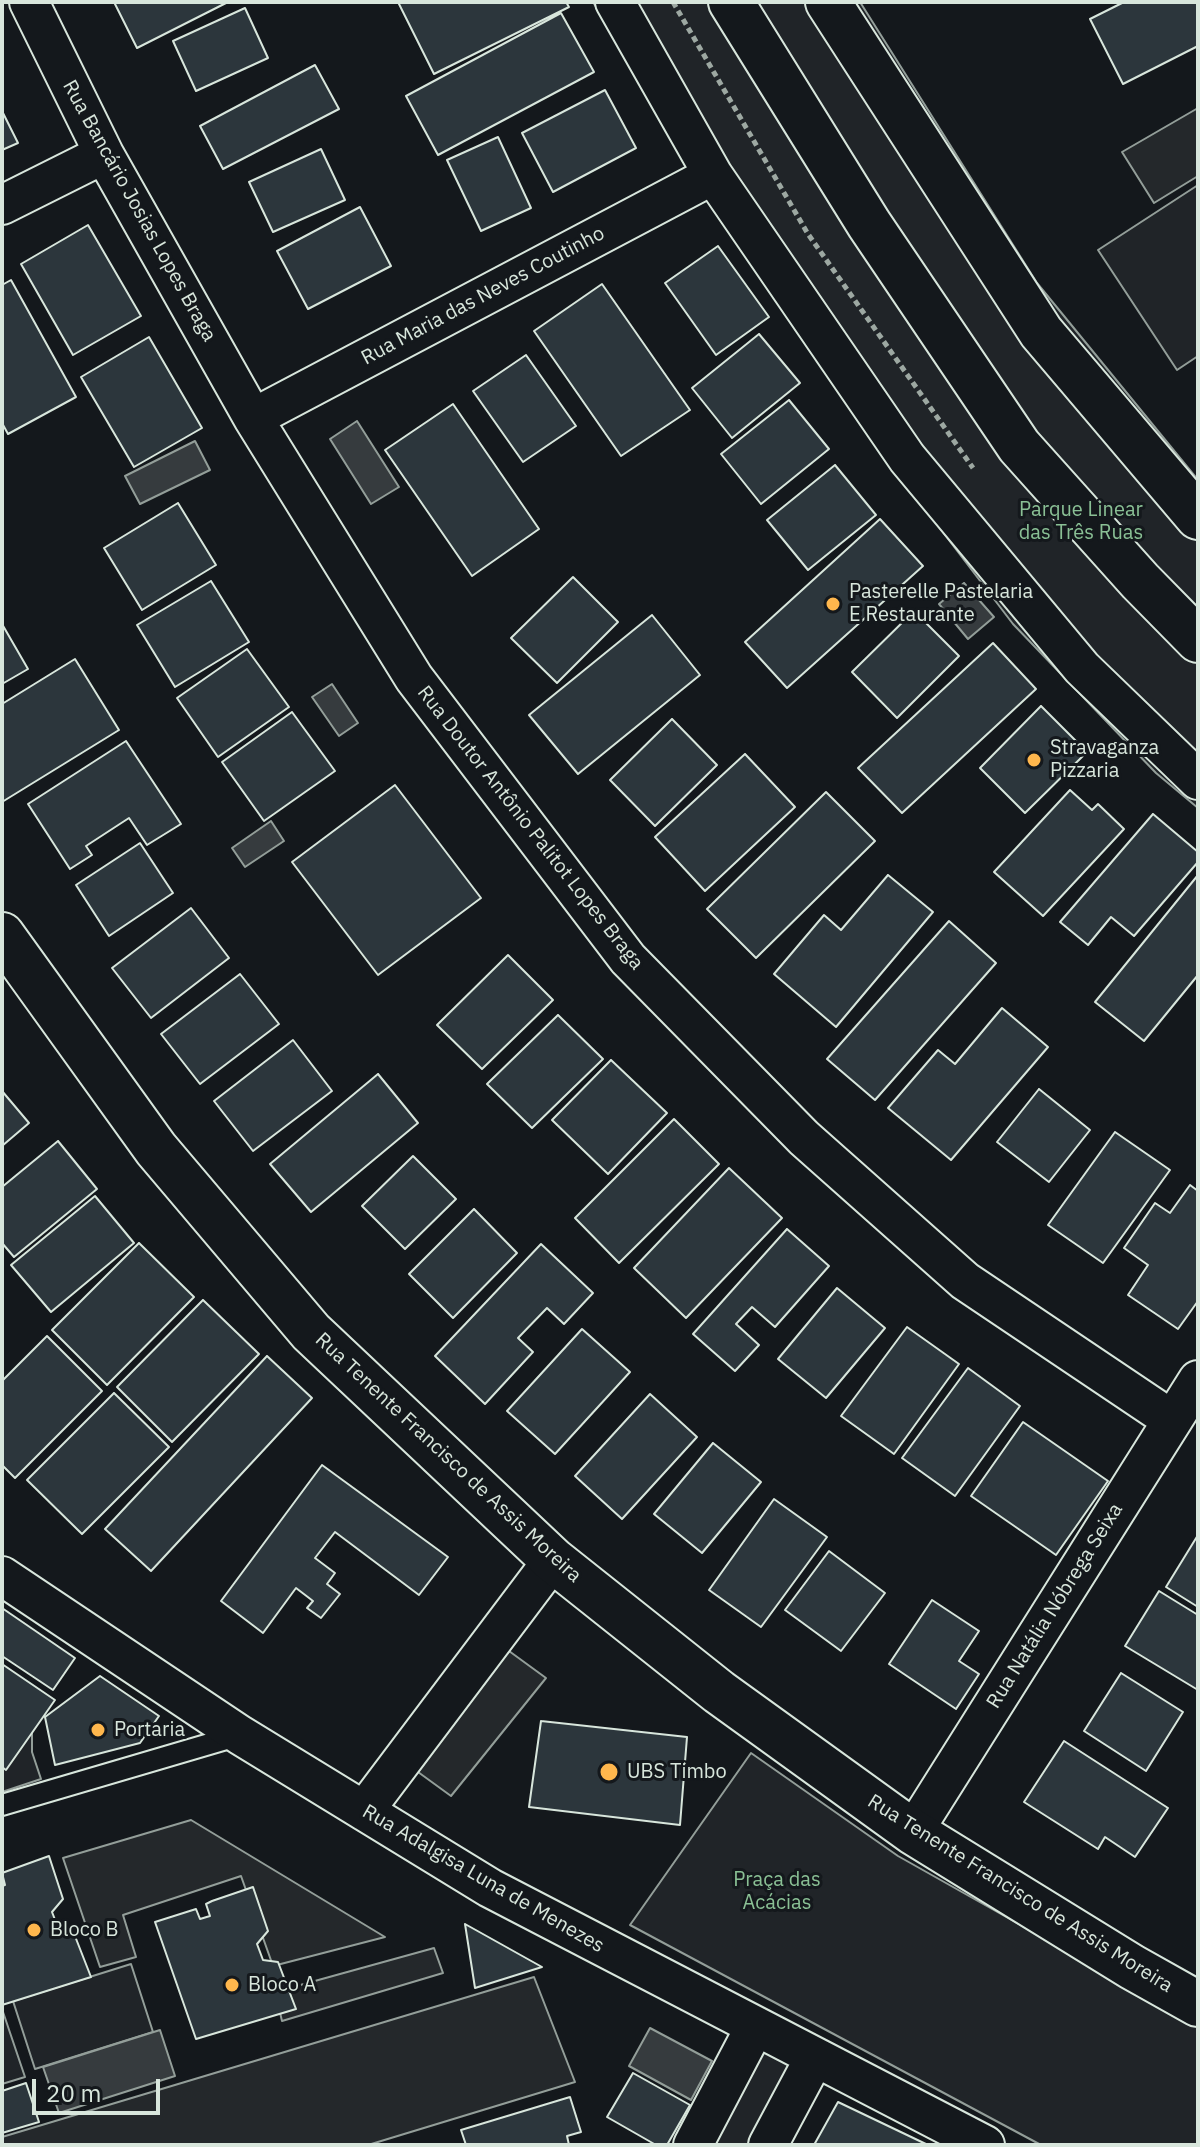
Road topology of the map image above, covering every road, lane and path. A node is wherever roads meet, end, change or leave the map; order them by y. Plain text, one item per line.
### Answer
1 (29, 2) edge
2 (615, 2) edge
3 (731, 2) edge
4 (828, 2) edge
5 (104, 154) junction
6 (713, 175) junction
7 (2, 205) edge
8 (253, 418) junction
9 (1198, 517) edge
10 (1198, 640) edge
11 (1198, 780) edge
12 (2, 935) edge
13 (1198, 1380) edge
14 (1172, 1420) junction
15 (553, 1560) junction
16 (2, 1576) edge
17 (240, 1735) junction
18 (2, 1805) edge
19 (364, 1811) junction
20 (913, 1832) junction
21 (1198, 2004) edge
22 (755, 2027) junction
23 (815, 2057) junction
24 (693, 2145) edge
25 (768, 2145) edge
26 (985, 2145) edge

1 - 5 street, Rua Bancário Josias Lopes Braga
2 - 6 street
3 - 10 street
4 - 9 street
5 - 7 street
5 - 8 street, Rua Bancário Josias Lopes Braga
6 - 8 street, Rua Maria das Neves Coutinho
6 - 11 street
8 - 14 street, Rua Doutor Antônio Palitot Lopes Braga
12 - 15 street, Rua Tenente Francisco de Assis Moreira
13 - 14 street, Rua Natália Nóbrega Seixa
14 - 20 street, Rua Natália Nóbrega Seixa
15 - 19 street
15 - 20 street, Rua Tenente Francisco de Assis Moreira
16 - 17 street, Rua Adalgisa Luna de Menezes
17 - 18 lane
17 - 19 street, Rua Adalgisa Luna de Menezes
19 - 22 street, Rua Adalgisa Luna de Menezes
20 - 21 street, Rua Tenente Francisco de Assis Moreira
22 - 23 street, Rua Adalgisa Luna de Menezes
22 - 24 street
23 - 25 street
23 - 26 street, Rua Adalgisa Luna de Menezes

